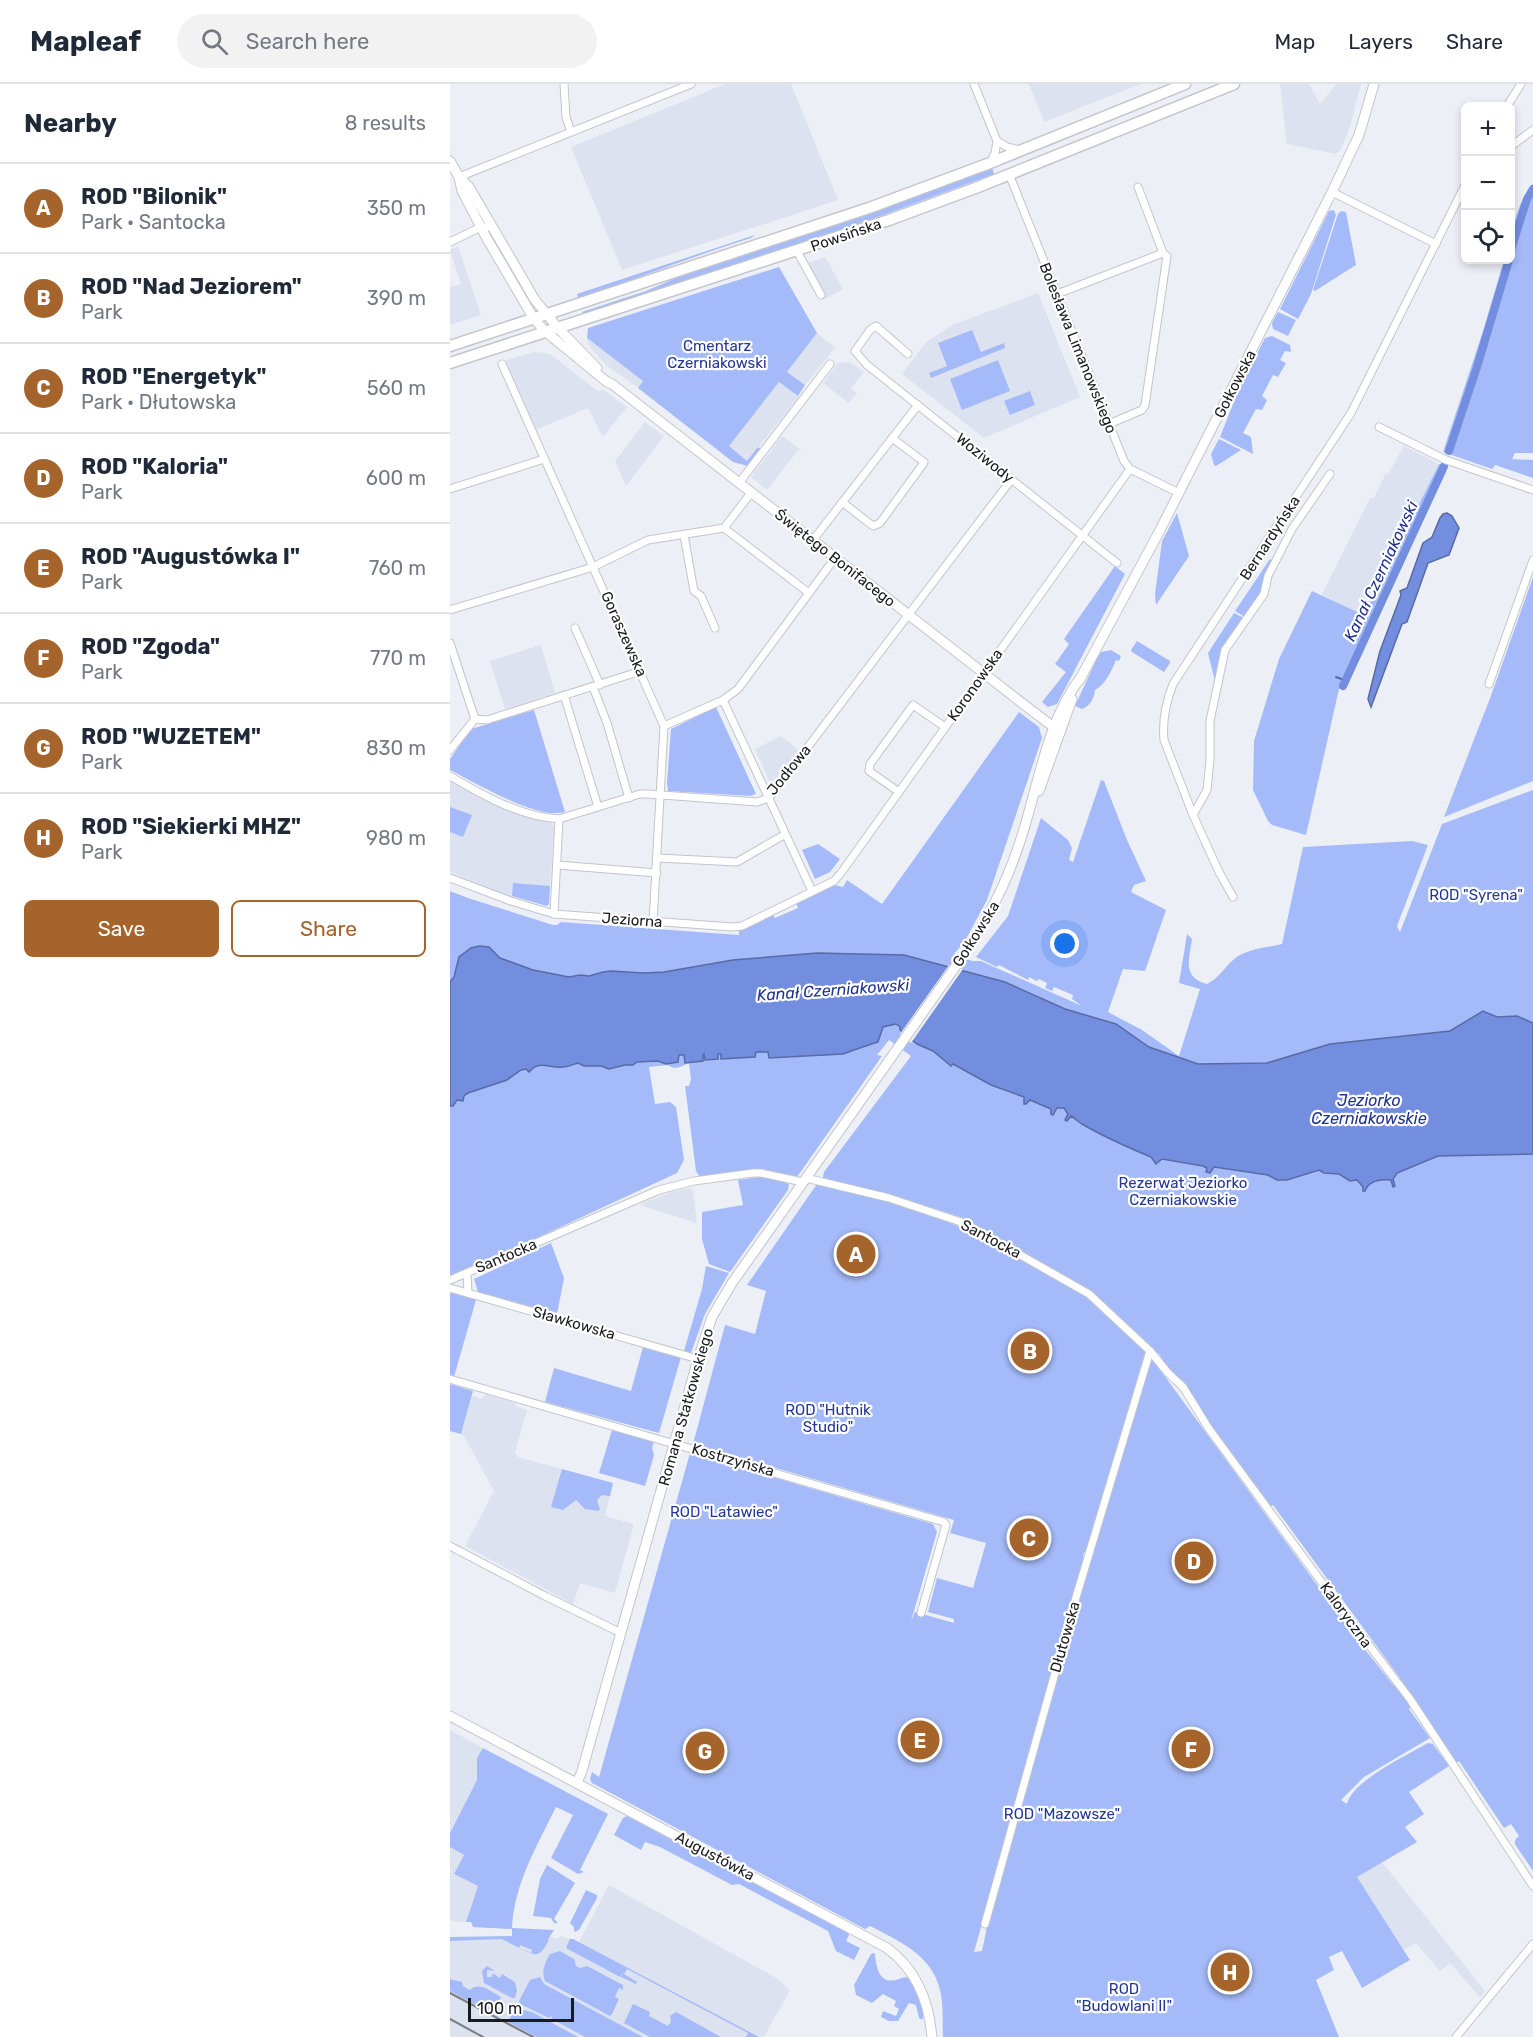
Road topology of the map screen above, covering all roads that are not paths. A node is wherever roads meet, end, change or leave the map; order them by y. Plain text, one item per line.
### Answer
1 (564, 84) edge
2 (691, 84) edge
3 (974, 84) edge
4 (1185, 84) edge
5 (1234, 84) edge
6 (1374, 84) edge
7 (1521, 84) edge
8 (1510, 102) edge
9 (1533, 130) edge
10 (571, 132) junction
11 (997, 141) junction
12 (1515, 143) edge
13 (1023, 150) junction
14 (450, 161) edge
15 (990, 163) junction
16 (1009, 174) junction
17 (459, 177) junction
18 (1138, 187) dead end
19 (1332, 192) junction
20 (1461, 193) edge
21 (482, 227) junction
22 (492, 227) junction
23 (450, 242) edge
24 (1436, 244) junction
25 (797, 251) junction
26 (1163, 253) junction
27 (1056, 294) junction
28 (821, 295) dead end
29 (546, 314) junction
30 (534, 319) junction
31 (558, 328) junction
32 (546, 332) junction
33 (450, 346) edge
34 (908, 354) dead end
35 (450, 363) edge
36 (502, 364) dead end
37 (830, 364) dead end
38 (612, 384) junction
39 (918, 405) junction
40 (1109, 424) junction
41 (1379, 427) dead end
42 (892, 438) junction
43 (544, 459) junction
44 (1130, 469) junction
45 (1330, 474) dead end
46 (1011, 480) junction
47 (739, 483) junction
48 (450, 489) edge
49 (1533, 490) edge
50 (751, 493) junction
51 (1179, 493) junction
52 (842, 501) junction
53 (724, 528) junction
54 (684, 535) junction
55 (1081, 535) junction
56 (813, 540) junction
57 (835, 558) junction
58 (1533, 560) edge
59 (1117, 563) dead end
60 (593, 567) junction
61 (809, 593) junction
62 (450, 610) edge
63 (908, 615) junction
64 (575, 628) dead end
65 (715, 628) dead end
66 (450, 643) edge
67 (641, 671) junction
68 (983, 673) junction
69 (1489, 684) dead end
70 (597, 686) junction
71 (564, 695) junction
72 (723, 700) junction
73 (475, 719) junction
74 (664, 726) junction
75 (945, 727) junction
76 (1058, 727) junction
77 (450, 750) edge
78 (450, 776) edge
79 (899, 792) junction
80 (662, 795) junction
81 (629, 798) junction
82 (769, 798) junction
83 (598, 807) junction
84 (1193, 815) junction
85 (559, 819) junction
86 (784, 835) junction
87 (658, 858) junction
88 (557, 865) junction
89 (657, 873) junction
90 (450, 878) edge
91 (812, 891) junction
92 (1233, 897) dead end
93 (554, 914) junction
94 (654, 922) junction
95 (902, 1042) joint
96 (804, 1180) junction
97 (467, 1273) junction
98 (450, 1280) edge
99 (450, 1288) edge
100 (468, 1293) junction
101 (1150, 1351) junction
102 (698, 1359) junction
103 (450, 1379) edge
104 (675, 1443) junction
105 (450, 1546) edge
106 (921, 1612) dead end
107 (621, 1633) junction
108 (450, 1716) edge
109 (577, 1783) junction
110 (1533, 1886) edge
111 (985, 1924) dead end
112 (1533, 1944) edge
113 (932, 2037) edge
114 (1456, 2037) edge

1 - 10 street
2 - 10 street
3 - 11 street
4 - 13 main road, Powsińska
5 - 16 main road, Powsińska
6 - 19 street, Gołkowska
7 - 8 street
9 - 12 street
10 - 17 street
11 - 13 street
11 - 15 street
13 - 15 main road, Powsińska
14 - 17 street, Świętego Bonifacego
15 - 29 main road, Powsińska
16 - 25 main road, Powsińska
16 - 27 street, Bolesława Limanowskiego
17 - 21 street, Świętego Bonifacego
17 - 22 street, Świętego Bonifacego
18 - 26 street
19 - 24 street
19 - 51 street, Gołkowska
20 - 24 street, Bernardyńska
21 - 22 street
21 - 23 street
21 - 30 street, Świętego Bonifacego
22 - 29 street, Świętego Bonifacego
24 - 84 street, Bernardyńska
25 - 28 street
25 - 31 main road, Powsińska
26 - 27 street
26 - 40 street
27 - 40 street, Bolesława Limanowskiego
29 - 30 main road, Powsińska
29 - 31 street, Świętego Bonifacego
30 - 32 street, Świętego Bonifacego
30 - 33 main road, Powsińska
31 - 32 main road, Powsińska
31 - 38 street, Świętego Bonifacego
32 - 35 main road, Powsińska
32 - 38 street, Świętego Bonifacego
34 - 39 street, Woziwody
36 - 43 street, Goraszewska
37 - 47 street
38 - 47 street, Świętego Bonifacego
39 - 42 street
39 - 46 street, Woziwody
40 - 44 street, Bolesława Limanowskiego
41 - 49 street
42 - 52 street
42 - 52 street
43 - 48 street
43 - 60 street, Goraszewska
44 - 51 street
44 - 55 street, Koronowska
45 - 84 street
46 - 55 street, Woziwody
46 - 63 street, Jodłowa
47 - 50 street, Świętego Bonifacego
50 - 53 street
50 - 56 street, Świętego Bonifacego
51 - 76 street, Gołkowska
52 - 56 street
53 - 54 street
53 - 61 street
54 - 60 street
54 - 65 street
55 - 59 street, Woziwody
55 - 68 street, Koronowska
56 - 57 street, Świętego Bonifacego
57 - 61 street
57 - 63 street, Świętego Bonifacego
58 - 69 street
60 - 62 street
60 - 67 street, Goraszewska
61 - 72 street
63 - 68 street, Świętego Bonifacego
63 - 82 street, Jodłowa
64 - 70 street
66 - 73 street
67 - 70 street
67 - 74 street, Goraszewska
68 - 75 street, Koronowska
68 - 76 street, Świętego Bonifacego
70 - 71 street
70 - 81 street
71 - 73 street
71 - 83 street
72 - 74 street
72 - 82 street
73 - 77 street
74 - 80 street, Goraszewska
75 - 79 street, Koronowska
75 - 79 street
76 - 95 street, Gołkowska
78 - 85 street, Jodłowa
79 - 91 street, Koronowska
80 - 81 street, Jodłowa
80 - 82 street, Jodłowa
80 - 87 street, Goraszewska
81 - 83 street, Jodłowa
82 - 86 street
83 - 85 street, Jodłowa
84 - 92 street, Bernardyńska
85 - 88 street
86 - 87 street
86 - 91 street
87 - 89 street, Goraszewska
88 - 89 street
88 - 93 street
89 - 94 street, Goraszewska
90 - 93 street, Jeziorna
91 - 94 street, Jeziorna
93 - 94 street, Jeziorna
95 - 96 street, Romana Statkowskiego
96 - 97 street, Santocka
96 - 101 street, Santocka
96 - 102 street, Romana Statkowskiego
97 - 98 street, Santocka
97 - 100 street
99 - 100 street, Sławkowska
100 - 102 street, Sławkowska
101 - 110 street, Kaloryczna
101 - 111 street, Dłutowska
102 - 104 street, Romana Statkowskiego
103 - 104 street, Kostrzyńska
104 - 106 street, Kostrzyńska
104 - 107 street, Romana Statkowskiego
105 - 107 street
107 - 109 street, Romana Statkowskiego
108 - 109 street, Augustówka
109 - 113 street, Augustówka
112 - 114 street

